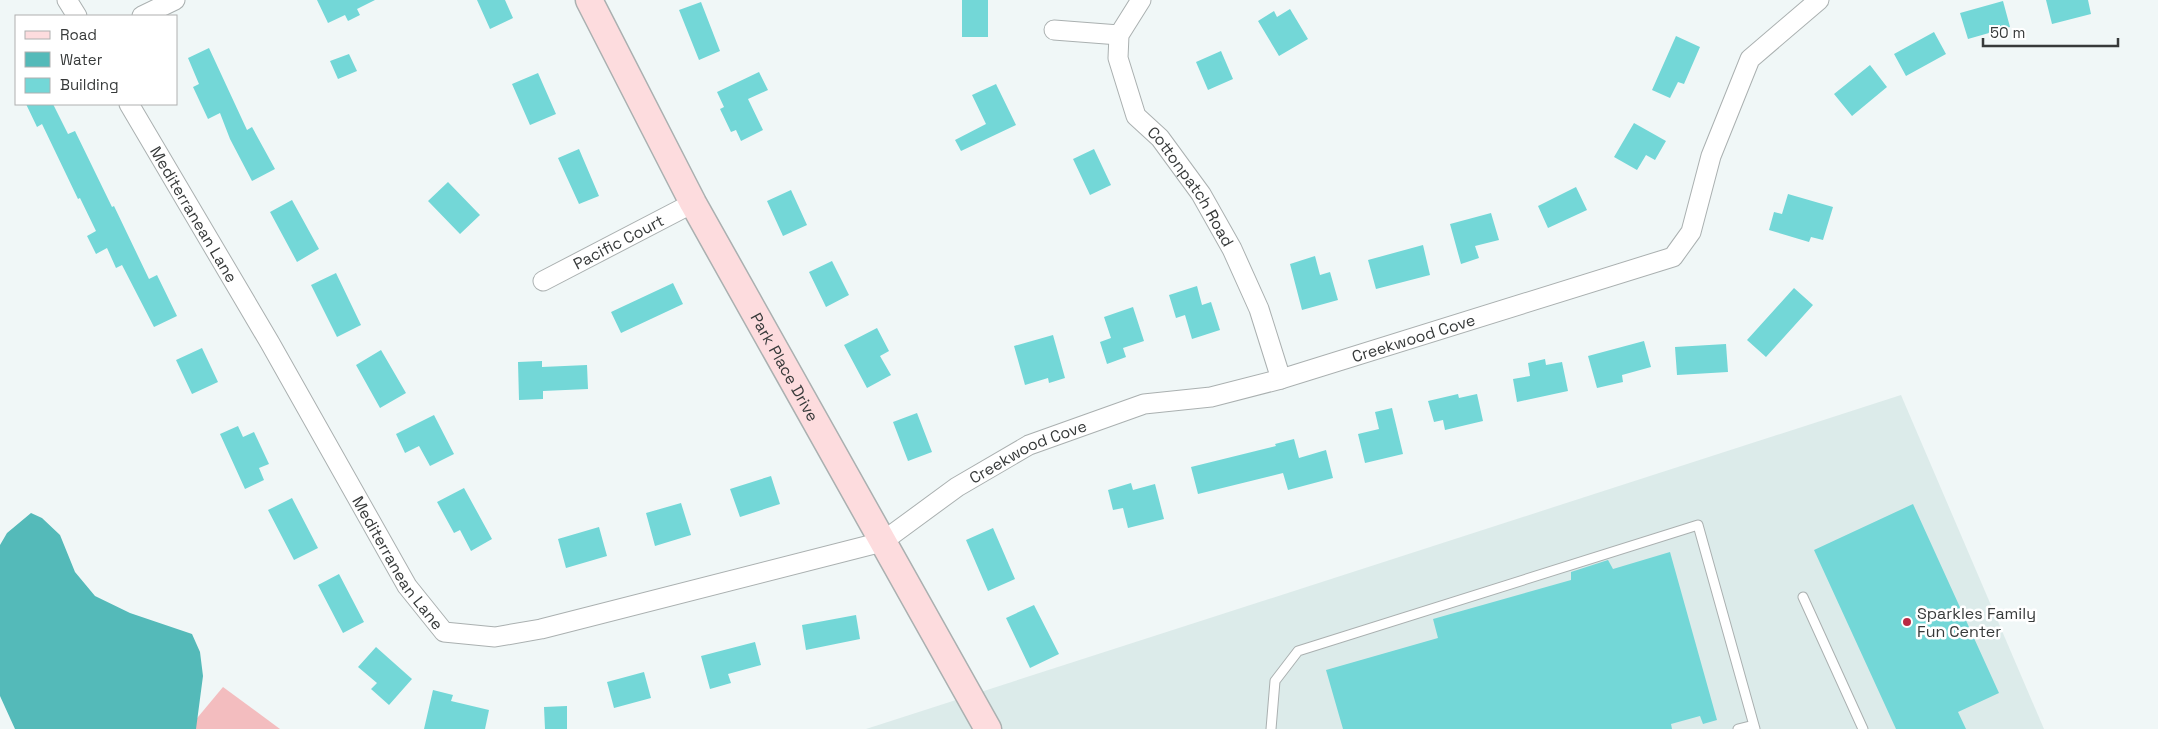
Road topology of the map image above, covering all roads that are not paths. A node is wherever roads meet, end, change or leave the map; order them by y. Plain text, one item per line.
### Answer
1 (67, 0) edge
2 (175, 0) edge
3 (589, 0) edge
4 (1141, 0) edge
5 (1819, 0) edge
6 (76, 15) edge
7 (144, 15) edge
8 (1054, 30) dead end
9 (1119, 35) junction
10 (130, 105) edge
11 (693, 203) junction
12 (543, 281) dead end
13 (1281, 380) junction
14 (882, 542) junction
15 (1803, 598) dead end
16 (1754, 727) edge
17 (988, 729) edge
18 (1271, 729) edge
19 (1738, 729) edge
20 (1863, 729) edge

1 - 6 street
2 - 7 street
3 - 11 street, Park Place Drive
4 - 9 street
5 - 13 street, Creekwood Cove
8 - 9 street
9 - 13 street, Cottonpatch Road
10 - 14 street, Mediterranean Lane
11 - 12 street, Pacific Court
11 - 14 street, Park Place Drive
13 - 14 street, Creekwood Cove
14 - 17 street, Park Place Drive
15 - 20 lane
16 - 18 lane
16 - 19 lane

